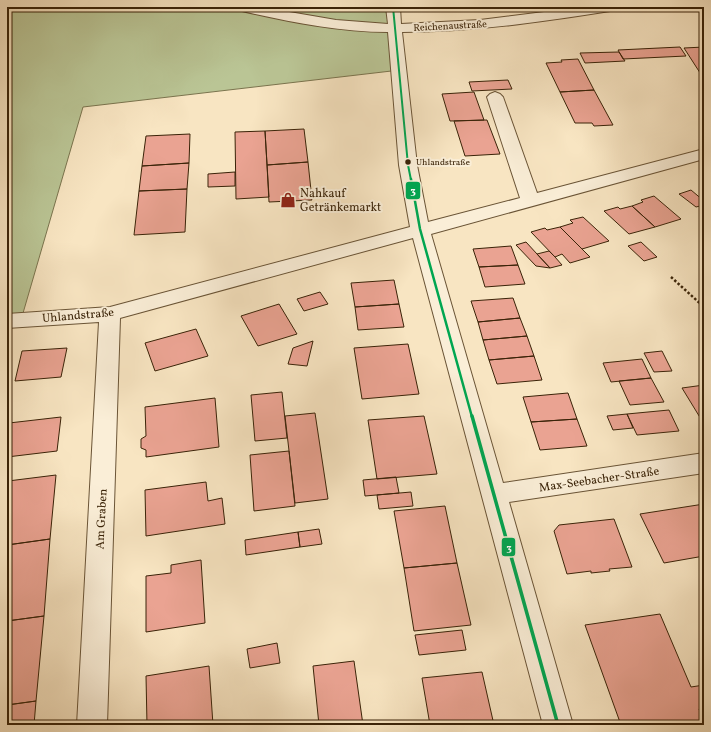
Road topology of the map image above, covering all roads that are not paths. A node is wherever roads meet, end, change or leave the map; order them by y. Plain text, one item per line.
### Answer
1 (242, 7) edge
2 (610, 7) edge
3 (394, 17) edge
4 (495, 97) dead end
5 (704, 154) edge
6 (530, 200) junction
7 (420, 229) junction
8 (110, 314) junction
9 (7, 321) edge
10 (704, 463) edge
11 (495, 494) junction
12 (92, 725) edge
13 (558, 725) edge

1 - 3 street, Reichenaustraße
2 - 3 street, Reichenaustraße
3 - 7 street
4 - 6 street
5 - 6 street, Uhlandstraße
6 - 7 street, Uhlandstraße
7 - 8 street, Uhlandstraße
7 - 11 street
8 - 9 street, Uhlandstraße
8 - 12 street, Am Graben
10 - 11 street, Max-Seebacher-Straße
11 - 13 street

